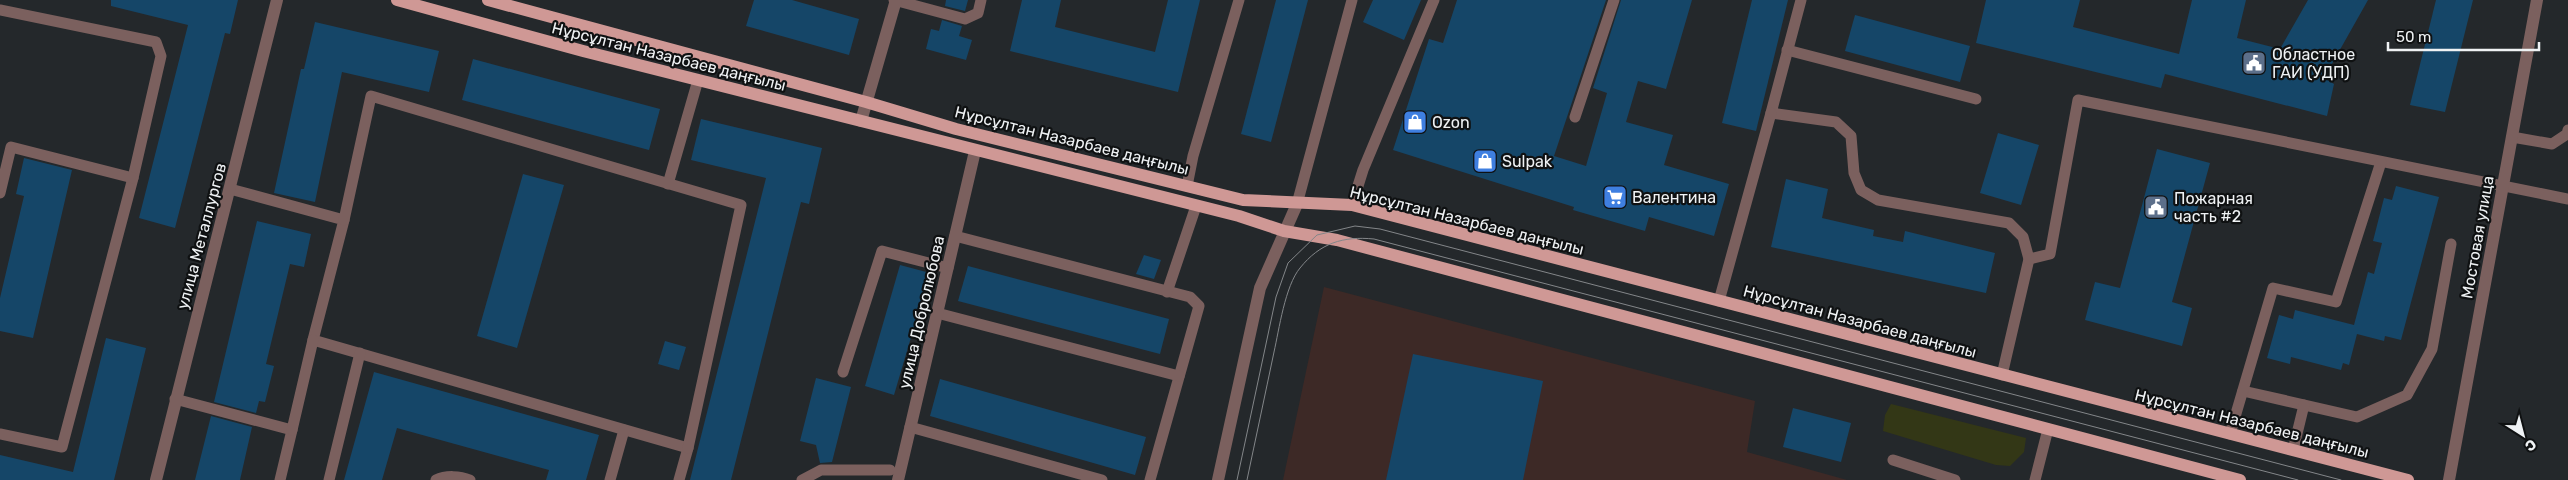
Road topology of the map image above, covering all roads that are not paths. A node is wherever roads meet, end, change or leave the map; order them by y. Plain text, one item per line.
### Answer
1 (277, 0) edge
2 (397, 0) edge
3 (488, 0) edge
4 (896, 0) edge
5 (981, 0) edge
6 (1239, 0) edge
7 (1352, 0) edge
8 (1434, 0) edge
9 (1614, 0) edge
10 (1801, 0) edge
11 (2537, 0) edge
12 (0, 10) edge
13 (1787, 50) junction
14 (698, 80) junction
15 (1976, 99) dead end
16 (866, 102) junction
17 (1771, 113) junction
18 (1575, 116) dead end
19 (861, 121) junction
20 (2568, 130) edge
21 (2512, 137) junction
22 (975, 151) junction
23 (2381, 162) junction
24 (133, 178) junction
25 (668, 184) junction
26 (1187, 186) junction
27 (2503, 187) junction
28 (230, 189) junction
29 (0, 193) edge
30 (2568, 200) edge
31 (1296, 204) junction
32 (1352, 205) junction
33 (1196, 206) junction
34 (344, 220) junction
35 (1284, 232) junction
36 (955, 236) junction
37 (2451, 244) dead end
38 (2029, 259) junction
39 (948, 268) junction
40 (1167, 292) junction
41 (1719, 301) junction
42 (937, 313) junction
43 (312, 340) junction
44 (360, 353) junction
45 (843, 372) dead end
46 (2002, 375) junction
47 (1179, 376) junction
48 (2243, 391) junction
49 (175, 399) junction
50 (2304, 405) junction
51 (910, 426) junction
52 (292, 430) junction
53 (624, 430) junction
54 (2048, 430) junction
55 (0, 434) edge
56 (2230, 434) junction
57 (688, 448) junction
58 (2292, 450) junction
59 (1893, 460) dead end
60 (894, 475) edge
61 (156, 480) edge
62 (280, 480) edge
63 (329, 480) edge
64 (436, 480) edge
65 (470, 480) edge
66 (610, 480) edge
67 (679, 480) edge
68 (802, 480) edge
69 (1102, 480) edge
70 (1150, 480) edge
71 (1218, 480) edge
72 (1955, 480) edge
73 (2034, 480) edge
74 (2240, 480) edge
75 (2408, 480) edge
76 (2449, 480) edge

1 - 28 street, улица Металлургов
2 - 14 main road, Нұрсұлтан Назарбаев даңғылы
3 - 16 main road, Нұрсұлтан Назарбаев даңғылы
4 - 5 lane
4 - 16 street
6 - 26 lane
7 - 31 lane
8 - 32 lane
9 - 18 lane
10 - 13 lane
11 - 21 street, Мостовая улица
12 - 24 lane
13 - 15 lane
13 - 17 lane
14 - 19 main road, Нұрсұлтан Назарбаев даңғылы
14 - 25 lane
16 - 19 street
16 - 26 main road, Нұрсұлтан Назарбаев даңғылы
17 - 38 lane
17 - 41 lane
19 - 22 main road, Нұрсұлтан Назарбаев даңғылы
20 - 21 lane
21 - 27 street, Мостовая улица
22 - 33 main road, Нұрсұлтан Назарбаев даңғылы
22 - 36 street, улица Добролюбова
23 - 27 lane
23 - 38 lane
23 - 48 lane
24 - 29 lane
24 - 55 lane
25 - 34 lane
25 - 57 lane
26 - 31 main road, Нұрсұлтан Назарбаев даңғылы
27 - 30 lane
27 - 76 street, Мостовая улица
28 - 34 lane
28 - 49 street, улица Металлургов
31 - 32 main road, Нұрсұлтан Назарбаев даңғылы
31 - 35 street
32 - 41 main road, Нұрсұлтан Назарбаев даңғылы
33 - 35 main road, Нұрсұлтан Назарбаев даңғылы
33 - 40 lane
34 - 43 lane
35 - 54 main road, Нұрсұлтан Назарбаев даңғылы
35 - 71 street
36 - 39 street, улица Добролюбова
36 - 40 lane
37 - 50 lane
38 - 46 lane
39 - 42 street, улица Добролюбова
39 - 45 lane
40 - 47 lane
41 - 46 main road, Нұрсұлтан Назарбаев даңғылы
42 - 47 lane
42 - 51 street, улица Добролюбова
43 - 44 lane
43 - 52 lane
44 - 53 lane
44 - 63 lane
46 - 56 main road, Нұрсұлтан Назарбаев даңғылы
47 - 70 lane
48 - 50 lane
48 - 56 lane
49 - 52 lane
49 - 61 street, улица Металлургов
50 - 58 lane
51 - 60 street, улица Добролюбова
51 - 69 lane
52 - 62 lane
53 - 57 lane
53 - 66 lane
54 - 73 lane
54 - 74 main road, Нұрсұлтан Назарбаев даңғылы
56 - 58 main road, Нұрсұлтан Назарбаев даңғылы
57 - 67 lane
58 - 75 main road, Нұрсұлтан Назарбаев даңғылы
59 - 72 lane
60 - 68 lane
64 - 65 lane

